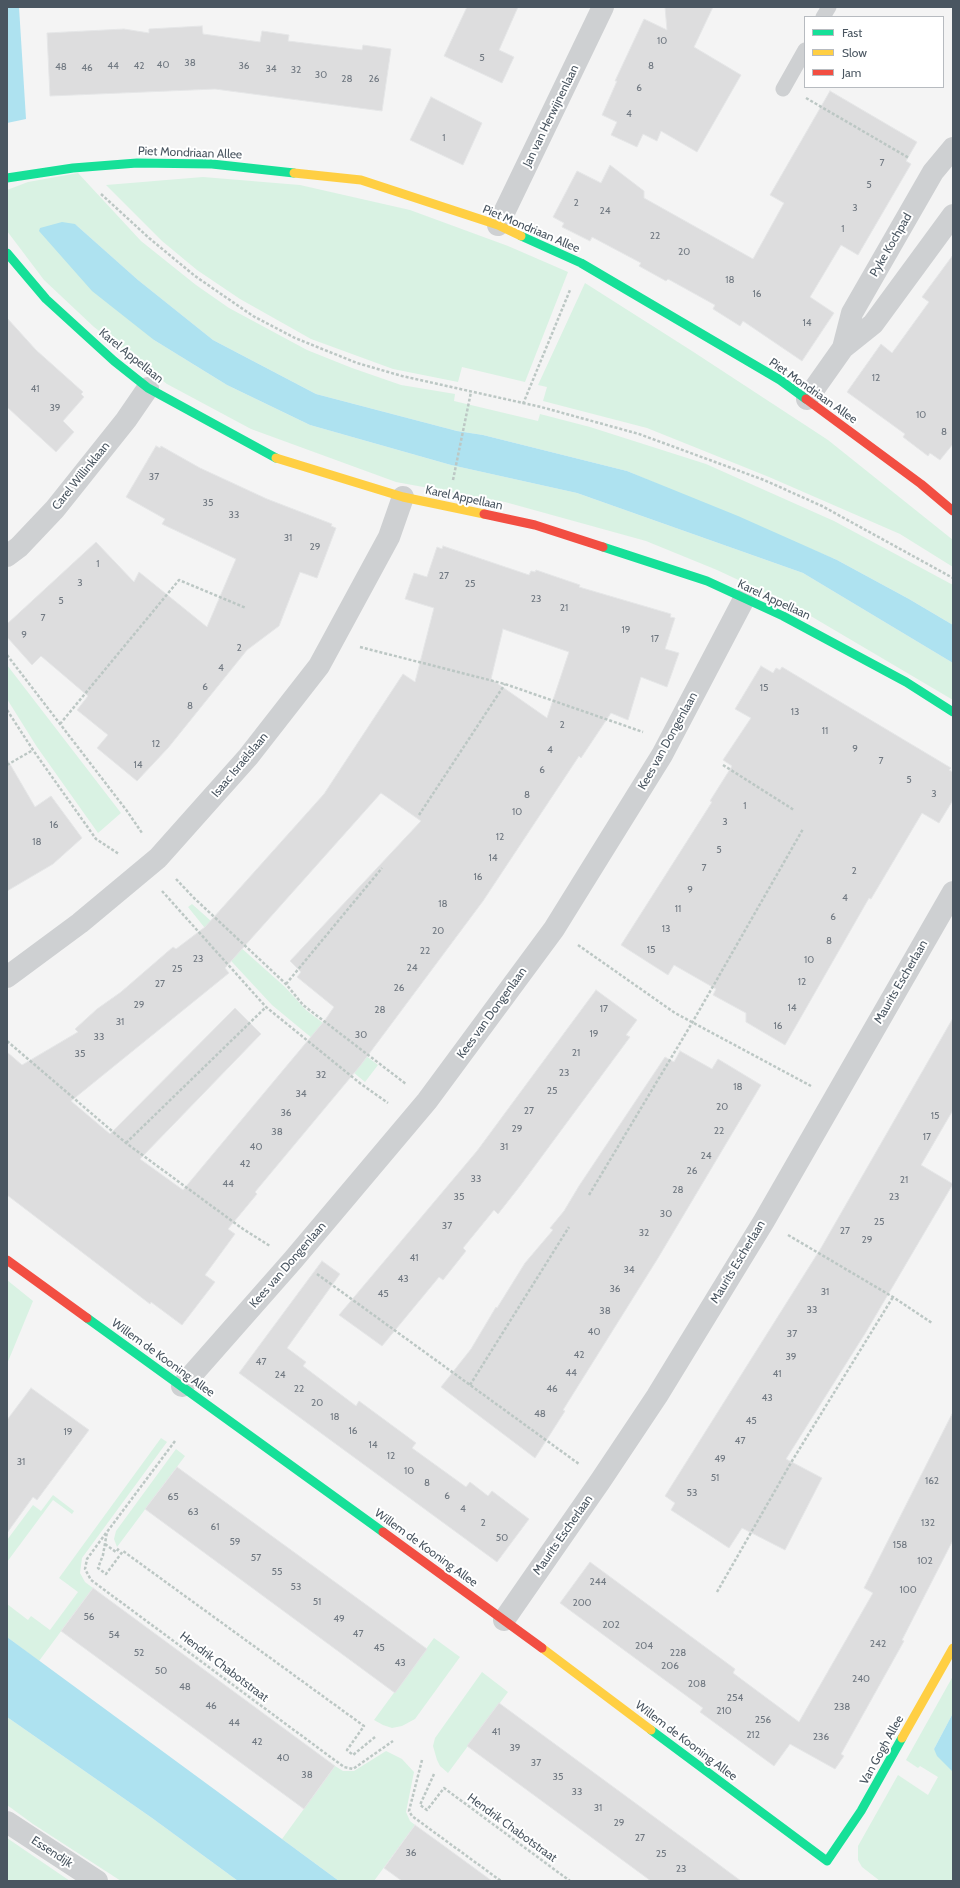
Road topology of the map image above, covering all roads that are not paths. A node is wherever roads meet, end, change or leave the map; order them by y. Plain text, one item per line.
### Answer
1 (603, 7) edge
2 (829, 7) edge
3 (824, 16) edge
4 (804, 52) edge
5 (784, 88) road end
6 (953, 148) edge
7 (7, 178) edge
8 (953, 215) edge
9 (498, 225) junction
10 (7, 253) edge
11 (842, 348) junction
12 (148, 388) junction
13 (807, 399) junction
14 (403, 497) junction
15 (953, 511) edge
16 (7, 556) edge
17 (744, 599) junction
18 (953, 712) edge
19 (953, 892) edge
20 (7, 977) edge
21 (7, 1260) edge
22 (182, 1386) junction
23 (504, 1620) junction
24 (953, 1648) edge
25 (7, 1822) edge
26 (827, 1861) joint
27 (97, 1881) edge

1 - 9 street, Jan van Herwijnenlaan
2 - 3 lane
4 - 5 lane
6 - 11 street, Pyke Kochpad
7 - 9 street, Piet Mondriaan Allee
8 - 11 street, Pyke Kochpad
9 - 13 street, Piet Mondriaan Allee
10 - 12 street, Karel Appellaan
11 - 13 street, Pyke Kochpad
12 - 14 street, Karel Appellaan
12 - 16 street, Carel Willinklaan
13 - 15 street, Piet Mondriaan Allee
14 - 17 street, Karel Appellaan
14 - 20 street, Isaac Israëlslaan
17 - 18 street, Karel Appellaan
17 - 22 street, Kees van Dongenlaan
19 - 23 street, Maurits Escherlaan
21 - 22 street, Willem de Kooning Allee
22 - 23 street, Willem de Kooning Allee
23 - 26 street, Willem de Kooning Allee
24 - 26 street, Van Gogh Allee
25 - 27 street, Essendijk

